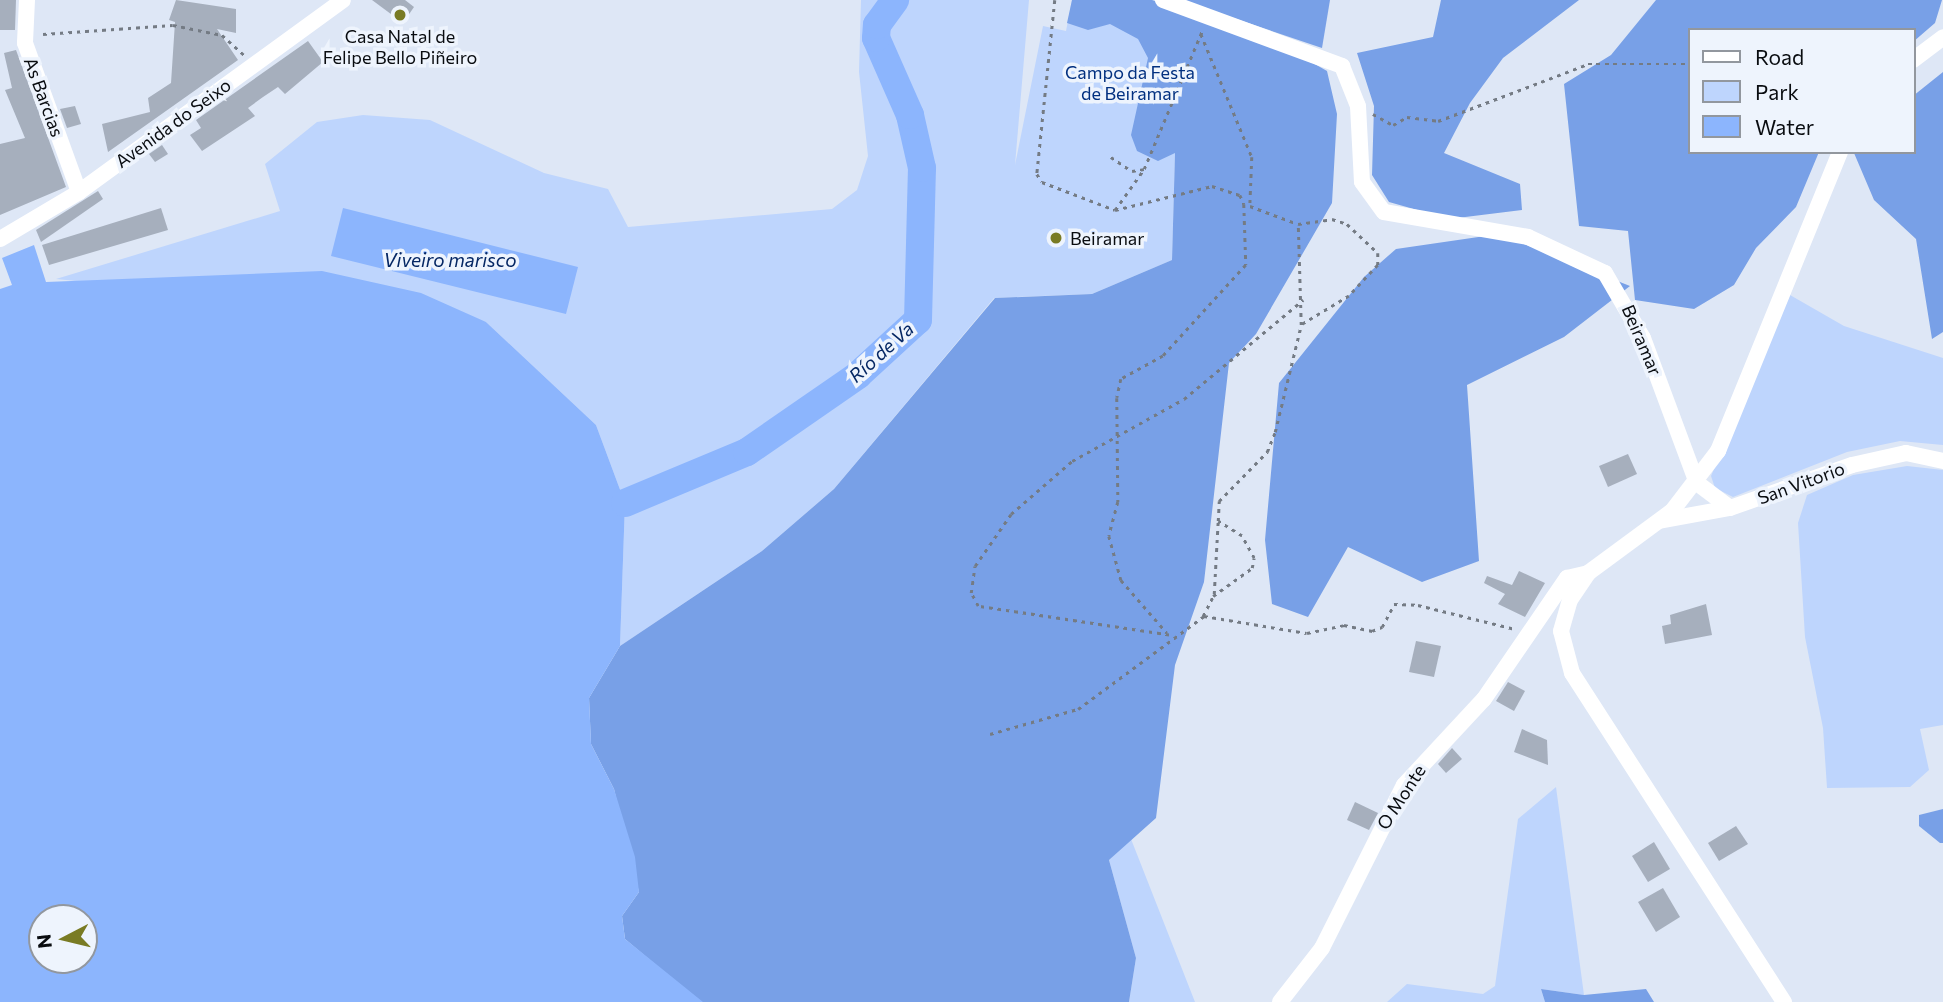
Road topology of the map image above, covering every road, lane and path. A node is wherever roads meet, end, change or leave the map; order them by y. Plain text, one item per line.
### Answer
1 (27, 0) edge
2 (343, 0) edge
3 (1055, 0) edge
4 (1163, 0) edge
5 (1202, 25) junction
6 (25, 36) junction
7 (1943, 37) edge
8 (1915, 58) edge
9 (1688, 64) edge
10 (254, 65) junction
11 (1358, 106) junction
12 (1839, 154) edge
13 (1111, 157) dead end
14 (1144, 169) junction
15 (79, 192) junction
16 (1115, 210) junction
17 (1298, 224) junction
18 (0, 239) edge
19 (1303, 300) junction
20 (1301, 325) junction
21 (1114, 439) junction
22 (1943, 461) edge
23 (1697, 484) junction
24 (1730, 508) junction
25 (1218, 521) junction
26 (1659, 521) junction
27 (1588, 573) junction
28 (1213, 596) junction
29 (1203, 616) dead end
30 (1169, 635) junction
31 (1531, 635) junction
32 (1561, 642) junction
33 (990, 734) dead end
34 (1280, 1002) edge
35 (1784, 1002) edge

1 - 6 street, As Barcias
2 - 10 street, Avenida do Seixo
3 - 16 path
4 - 5 street, Beiramar
5 - 11 street, Beiramar
5 - 14 path
5 - 17 path
6 - 10 path
6 - 15 street, As Barcias
7 - 8 street
9 - 11 path
10 - 15 street, Avenida do Seixo
11 - 23 street, Beiramar
12 - 23 street, O Monte
13 - 14 path
14 - 16 path
15 - 18 street, Avenida do Seixo
16 - 21 path
17 - 19 path
17 - 20 path
19 - 20 path
19 - 21 path
20 - 25 path
21 - 30 path
21 - 30 path
22 - 24 street, San Vitorio
23 - 24 street
23 - 26 street, O Monte
24 - 26 street, San Vitorio
25 - 28 path
25 - 28 path
26 - 27 street, O Monte
27 - 31 street, O Monte
27 - 32 street
28 - 29 path
30 - 31 path
30 - 33 path
31 - 32 street
31 - 34 street, O Monte
32 - 35 street

